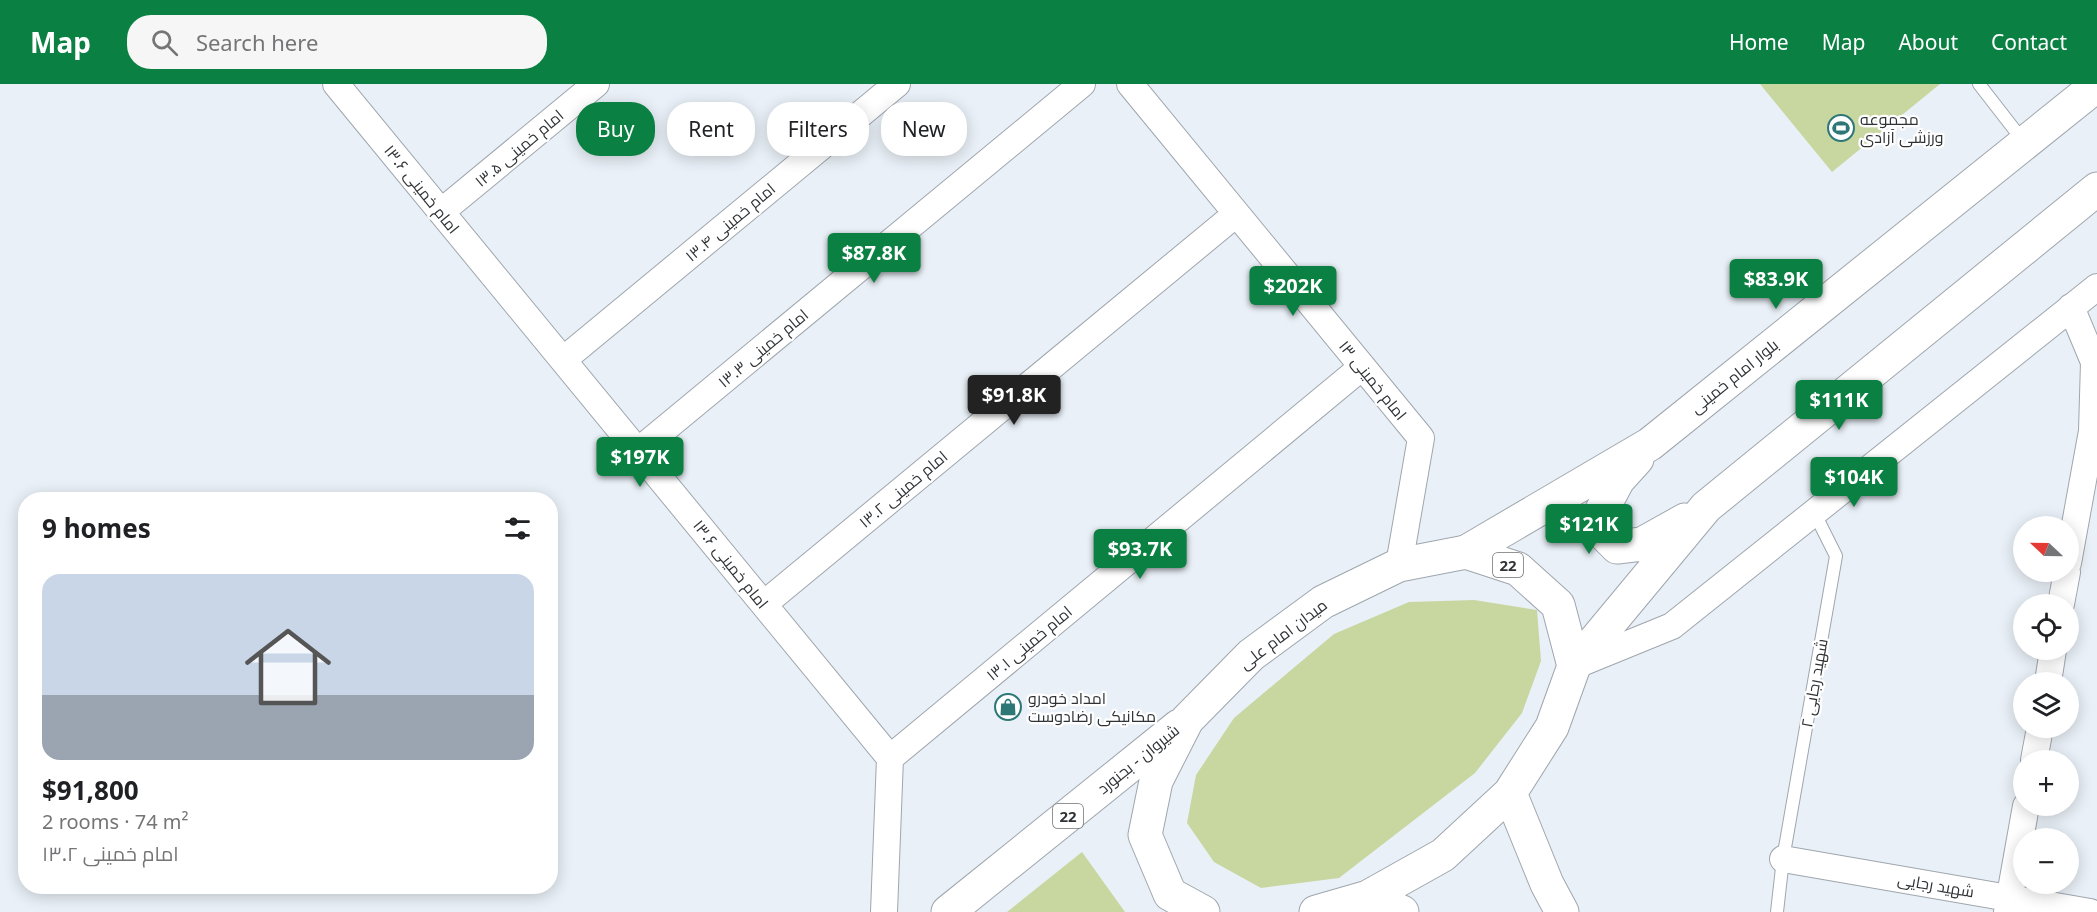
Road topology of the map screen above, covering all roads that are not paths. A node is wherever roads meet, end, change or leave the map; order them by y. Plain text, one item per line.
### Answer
1 (336, 84) edge
2 (596, 84) edge
3 (897, 84) edge
4 (1082, 84) edge
5 (1130, 84) edge
6 (1979, 84) edge
7 (2097, 85) edge
8 (2025, 143) junction
9 (2097, 189) edge
10 (441, 212) junction
11 (1236, 214) junction
12 (2097, 287) edge
13 (2071, 307) junction
14 (563, 360) junction
15 (1362, 367) junction
16 (1650, 444) junction
17 (638, 451) junction
18 (1706, 507) junction
19 (1814, 512) junction
20 (2077, 516) edge
21 (1466, 552) junction
22 (1399, 565) junction
23 (764, 604) junction
24 (1574, 666) junction
25 (1187, 720) junction
26 (890, 758) junction
27 (1510, 794) junction
28 (2024, 816) edge
29 (1783, 859) junction
30 (1368, 897) junction
31 (2009, 905) edge
32 (884, 912) edge
33 (948, 912) edge
34 (1203, 912) edge
35 (1316, 912) edge
36 (1401, 912) edge
37 (1562, 912) edge
38 (1777, 912) edge
39 (2090, 912) edge

1 - 10 street, امام خمینی ۱۳.۶
2 - 10 street, امام خمینی ۱۳.۵
3 - 14 street, امام خمینی ۱۳.۴
4 - 17 street, امام خمینی ۱۳.۳
5 - 11 street, امام خمینی ۱۳
6 - 8 lane
7 - 8 main road, بلوار امام خمینی
8 - 16 main road, بلوار امام خمینی
9 - 18 main road
10 - 14 street, امام خمینی ۱۳.۶
11 - 15 street, امام خمینی ۱۳
11 - 23 street, امام خمینی ۱۳.۲
12 - 13 street
13 - 19 street
13 - 20 street
14 - 17 street, امام خمینی ۱۳.۶
15 - 22 street, امام خمینی ۱۳
15 - 26 street, امام خمینی ۱۳.۱
16 - 18 main road
16 - 21 main road, بلوار امام خمینی
17 - 23 street, امام خمینی ۱۳.۶
18 - 24 main road
19 - 24 street
19 - 29 lane, شهید رجایی ۲
21 - 22 main road, میدان امام علی / 22
21 - 24 main road, میدان امام علی / 22
22 - 25 main road, میدان امام علی / 22
23 - 26 street, امام خمینی ۱۳.۶
24 - 27 main road
25 - 33 main road, شیروان - بجنورد / 22
25 - 34 main road, میدان امام علی / 22
26 - 32 street
27 - 30 main road
27 - 37 main road
28 - 31 street
29 - 31 street, شهید رجایی
29 - 38 lane, شهید رجایی ۲
30 - 35 main road
30 - 36 main road
31 - 39 street, شهید رجایی

